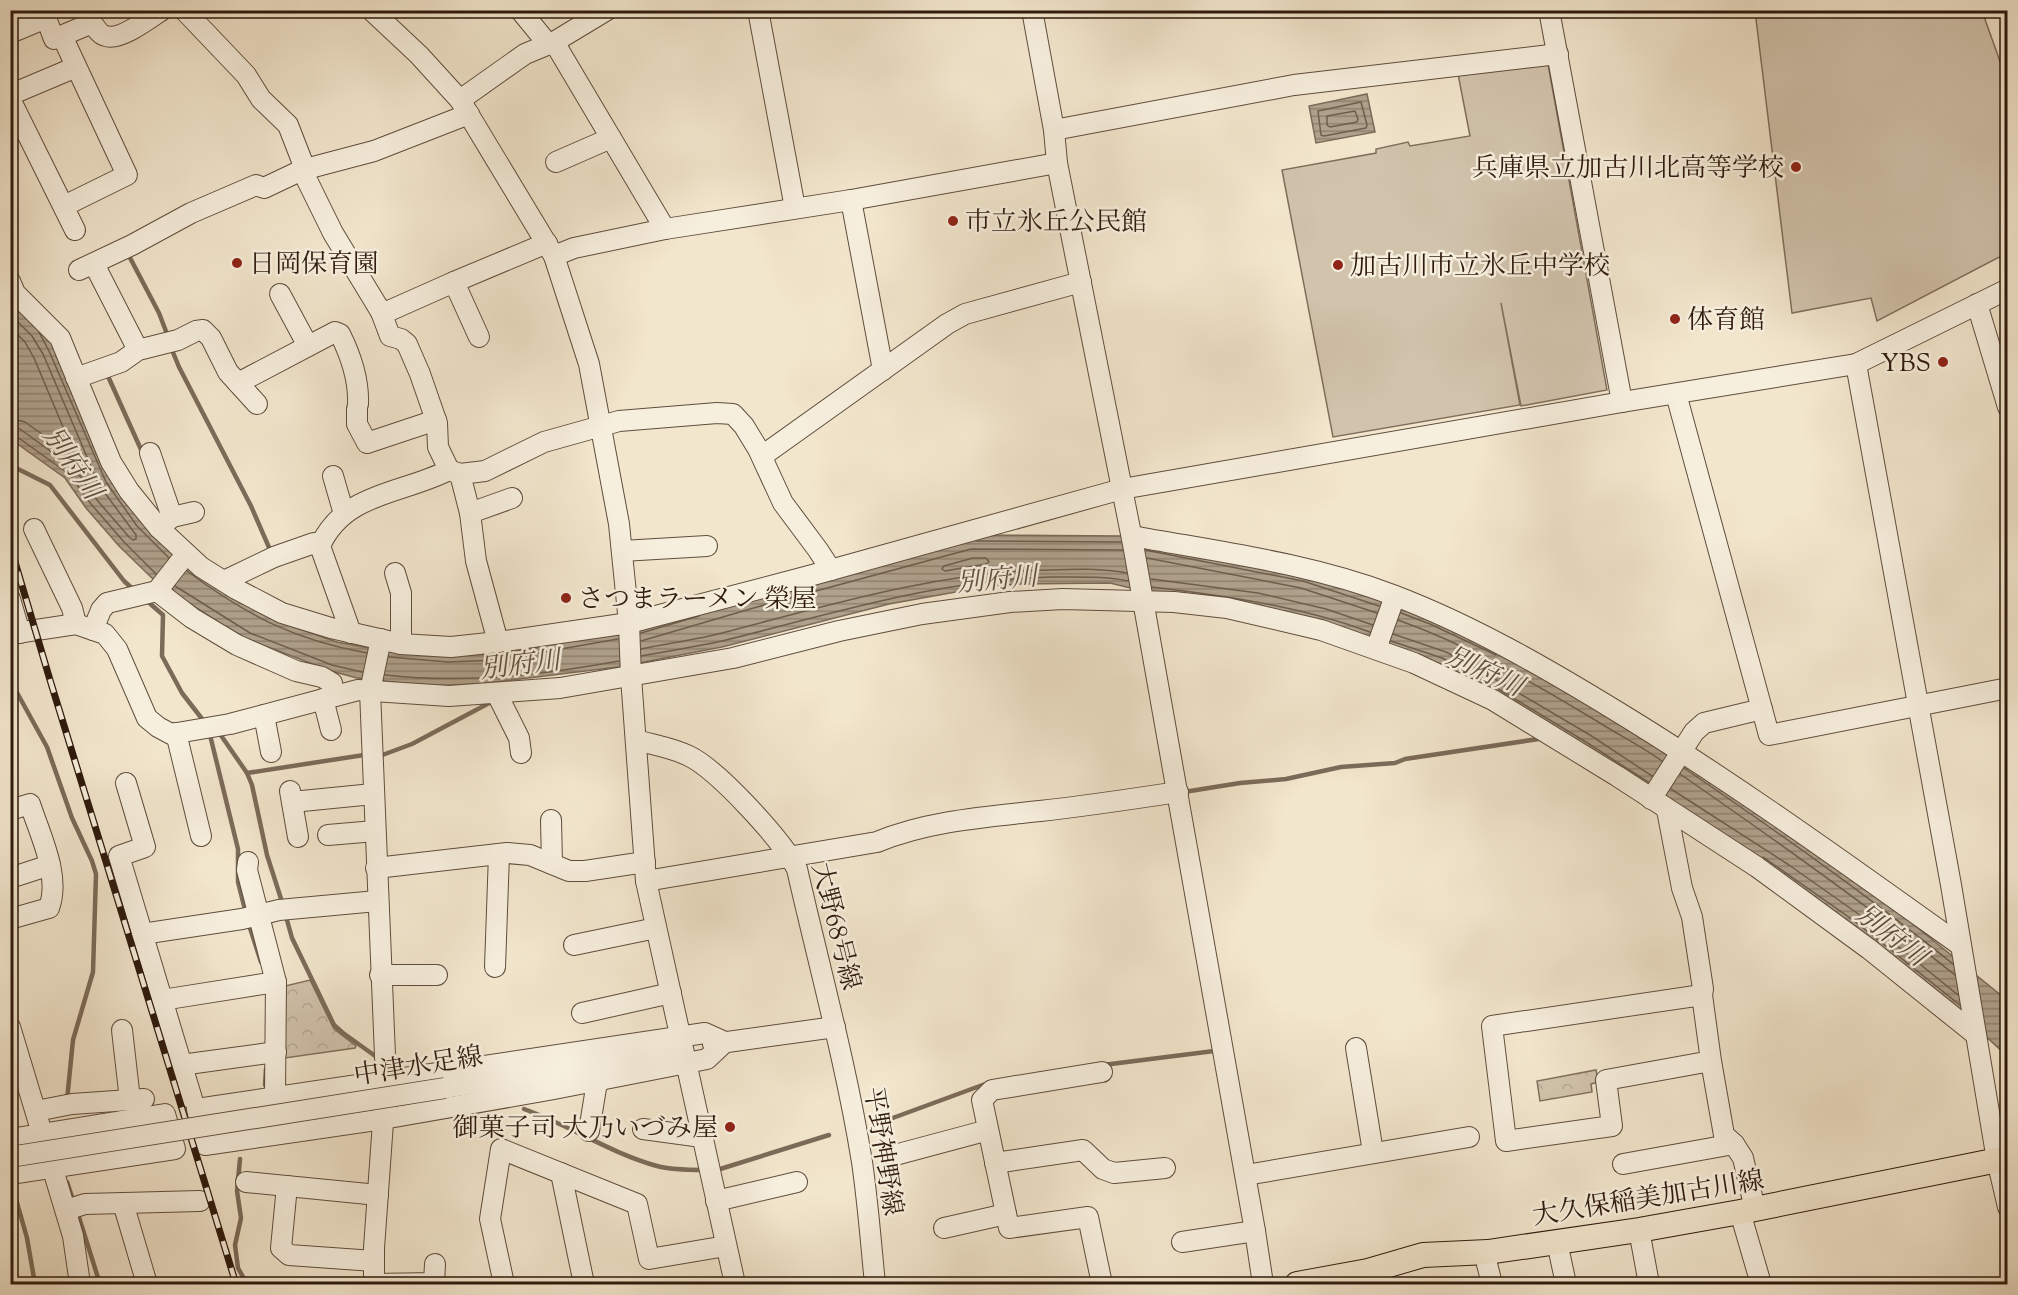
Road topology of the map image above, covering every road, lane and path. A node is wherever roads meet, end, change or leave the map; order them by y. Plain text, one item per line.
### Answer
1 (162, 10) edge
2 (184, 10) edge
3 (371, 10) edge
4 (520, 10) edge
5 (607, 10) edge
6 (758, 10) edge
7 (1032, 10) edge
8 (1549, 10) edge
9 (44, 14) edge
10 (88, 17) edge
11 (580, 17) edge
12 (10, 33) edge
13 (62, 36) junction
14 (551, 43) junction
15 (1558, 54) junction
16 (76, 67) junction
17 (465, 107) junction
18 (1054, 130) junction
19 (611, 138) junction
20 (556, 162) dead end
21 (1057, 163) junction
22 (302, 170) junction
23 (851, 200) junction
24 (64, 206) junction
25 (795, 208) junction
26 (665, 229) junction
27 (75, 230) dead end
28 (551, 250) junction
29 (10, 281) edge
30 (454, 282) junction
31 (1081, 282) junction
32 (2007, 289) edge
33 (280, 294) dead end
34 (1977, 304) junction
35 (381, 312) junction
36 (479, 337) dead end
37 (308, 346) junction
38 (138, 350) junction
39 (1856, 364) junction
40 (883, 370) junction
41 (76, 378) junction
42 (238, 383) junction
43 (1676, 393) junction
44 (1622, 402) junction
45 (257, 404) dead end
46 (2007, 407) edge
47 (436, 420) junction
48 (601, 427) junction
49 (150, 453) dead end
50 (762, 456) junction
51 (455, 472) junction
52 (333, 476) dead end
53 (1122, 489) junction
54 (512, 498) dead end
55 (194, 512) dead end
56 (470, 513) junction
57 (344, 514) junction
58 (165, 522) junction
59 (44, 538) dead end
60 (1132, 540) junction
61 (320, 546) junction
62 (706, 546) dead end
63 (622, 551) junction
64 (186, 554) junction
65 (831, 570) junction
66 (395, 573) dead end
67 (224, 581) junction
68 (157, 591) junction
69 (1395, 596) junction
70 (1142, 598) junction
71 (10, 599) edge
72 (629, 623) junction
73 (85, 627) junction
74 (351, 633) junction
75 (15, 634) edge
76 (381, 639) junction
77 (498, 642) junction
78 (401, 644) junction
79 (1376, 649) junction
80 (631, 677) junction
81 (2007, 688) edge
82 (370, 691) junction
83 (497, 694) junction
84 (329, 698) junction
85 (1918, 705) junction
86 (1762, 709) junction
87 (264, 715) junction
88 (332, 730) dead end
89 (176, 733) junction
90 (636, 740) junction
91 (271, 752) dead end
92 (1683, 752) junction
93 (521, 753) dead end
94 (126, 783) dead end
95 (1178, 792) junction
96 (373, 794) junction
97 (1651, 799) junction
98 (10, 810) edge
99 (1667, 810) junction
100 (551, 820) dead end
101 (375, 831) junction
102 (327, 835) dead end
103 (201, 836) dead end
104 (298, 837) dead end
105 (499, 854) junction
106 (791, 857) junction
107 (248, 861) dead end
108 (50, 864) junction
109 (552, 864) junction
110 (376, 868) junction
111 (645, 871) junction
112 (10, 878) edge
113 (377, 901) junction
114 (250, 917) junction
115 (10, 919) edge
116 (656, 928) junction
117 (142, 934) junction
118 (574, 945) dead end
119 (1961, 948) junction
120 (495, 967) dead end
121 (380, 975) junction
122 (437, 975) dead end
123 (269, 983) junction
124 (671, 993) junction
125 (1702, 995) junction
126 (162, 1000) junction
127 (582, 1013) dead end
128 (10, 1027) edge
129 (835, 1027) junction
130 (1975, 1029) junction
131 (725, 1042) junction
132 (120, 1043) dead end
133 (1356, 1048) dead end
134 (683, 1050) junction
135 (268, 1053) junction
136 (1711, 1062) junction
137 (181, 1065) junction
138 (1102, 1072) dead end
139 (386, 1080) junction
140 (599, 1080) junction
141 (276, 1095) junction
142 (192, 1098) dead end
143 (36, 1111) junction
144 (383, 1119) junction
145 (643, 1129) dead end
146 (988, 1130) junction
147 (590, 1131) dead end
148 (42, 1134) junction
149 (702, 1137) junction
150 (1469, 1137) dead end
151 (10, 1139) edge
152 (1734, 1144) junction
153 (1373, 1152) junction
154 (891, 1156) dead end
155 (10, 1157) edge
156 (2002, 1159) edge
157 (995, 1163) junction
158 (1623, 1164) dead end
159 (1165, 1168) dead end
160 (53, 1169) junction
161 (561, 1173) junction
162 (10, 1174) edge
163 (1246, 1175) junction
164 (246, 1182) dead end
165 (797, 1182) dead end
166 (287, 1186) junction
167 (378, 1195) junction
168 (200, 1201) dead end
169 (716, 1201) junction
170 (123, 1203) junction
171 (2007, 1207) edge
172 (73, 1208) junction
173 (1748, 1210) junction
174 (1006, 1214) junction
175 (944, 1228) dead end
176 (1639, 1230) junction
177 (1256, 1231) junction
178 (1182, 1242) dead end
179 (1557, 1242) junction
180 (726, 1246) junction
181 (1484, 1252) junction
182 (374, 1261) junction
183 (435, 1264) dead end
184 (1370, 1278) edge
185 (80, 1284) edge
186 (147, 1284) edge
187 (374, 1284) edge
188 (504, 1284) edge
189 (584, 1284) edge
190 (735, 1284) edge
191 (875, 1284) edge
192 (1102, 1284) edge
193 (1263, 1284) edge
194 (1297, 1284) edge
195 (1492, 1284) edge
196 (1566, 1284) edge
197 (1649, 1284) edge
198 (1761, 1284) edge

1 - 10 street
2 - 22 street
3 - 17 street
4 - 14 street
5 - 11 street
6 - 25 street
7 - 18 street
8 - 15 street
9 - 12 street
9 - 13 street
10 - 13 street
11 - 14 street
13 - 16 street
14 - 17 street
14 - 19 street
15 - 18 street
15 - 44 street
16 - 24 street
16 - 24 street
17 - 22 street
17 - 28 street
18 - 21 street
19 - 20 street
19 - 26 street
21 - 23 street
21 - 31 street
22 - 35 street
22 - 38 street
23 - 25 street
23 - 40 street
24 - 27 street
25 - 26 street
26 - 28 street
28 - 30 street
28 - 48 street
29 - 41 street
30 - 35 street
30 - 36 street
31 - 40 street
31 - 53 street
32 - 34 street
33 - 37 street
34 - 39 street
34 - 46 street
35 - 47 street
37 - 42 street
37 - 47 street
38 - 41 street
38 - 42 street
39 - 43 street
39 - 85 street
40 - 50 street
41 - 58 street
42 - 45 street
43 - 44 street
43 - 86 street
44 - 53 street
47 - 51 street
48 - 50 street
48 - 51 street
48 - 63 street
49 - 58 street
50 - 65 street
51 - 56 street
51 - 57 street
52 - 57 street
53 - 60 street
53 - 65 street
54 - 56 street
55 - 58 street
56 - 77 street
57 - 61 street
58 - 64 street
59 - 73 street
60 - 69 street
60 - 70 street
61 - 67 street
61 - 74 street
62 - 63 street
63 - 72 street
64 - 67 street
64 - 68 street
65 - 72 street
66 - 78 street
67 - 74 street
68 - 73 street
68 - 84 street
69 - 79 street
69 - 92 street
70 - 79 street
70 - 80 street
70 - 95 street
71 - 75 street
72 - 77 street
72 - 80 street
73 - 75 street
73 - 89 street
74 - 76 street
76 - 78 street
76 - 82 street
77 - 78 street
79 - 97 street
80 - 83 street
80 - 90 street
81 - 85 street
82 - 83 street
82 - 84 street
82 - 96 street
83 - 93 street
84 - 87 street
84 - 88 street
85 - 86 street
85 - 119 street
86 - 92 street
87 - 89 street
87 - 91 street
89 - 103 street
90 - 106 street, 大野68号線
90 - 111 street
92 - 97 street
92 - 119 street
94 - 117 street
95 - 106 street
95 - 163 street
96 - 101 street
96 - 104 street
97 - 99 street
98 - 108 street
99 - 125 street
99 - 130 street
100 - 109 street
101 - 102 street
101 - 110 street
105 - 109 street
105 - 110 street
105 - 120 street
106 - 111 street
106 - 129 street, 大野68号線
107 - 114 street
108 - 112 street
108 - 115 street
109 - 111 street
110 - 113 street
111 - 116 street
113 - 114 street
113 - 121 street
114 - 117 street
114 - 123 street
116 - 118 street
116 - 124 street
117 - 126 street
119 - 130 street
121 - 122 street
121 - 139 street
123 - 126 street
123 - 135 street
124 - 127 street
124 - 134 street
125 - 136 street
125 - 136 street
126 - 137 street
128 - 143 street
129 - 131 street
129 - 191 street, 平野神野線
130 - 156 street
131 - 134 street
131 - 134 street
132 - 143 street
133 - 153 street
134 - 139 street
134 - 140 street
134 - 149 street
134 - 155 street, 中津水足線, bridge
135 - 137 street
135 - 141 street
136 - 152 street
137 - 142 street
138 - 146 street
139 - 141 street
139 - 144 street
140 - 144 street
140 - 147 street
141 - 144 street
143 - 148 street
144 - 167 street
145 - 149 street
146 - 154 street
146 - 157 street
148 - 151 street
148 - 160 street
148 - 160 street
149 - 169 street
150 - 153 street
152 - 158 street
152 - 173 street
153 - 163 street
156 - 171 street
156 - 173 main road, 大久保稲美加古川線
157 - 159 street
157 - 174 street
160 - 162 street
160 - 172 street
161 - 180 street
161 - 188 street
161 - 189 street
163 - 177 street
164 - 166 street
165 - 169 street
166 - 167 street
166 - 182 street
167 - 182 street
168 - 170 street
169 - 180 street
170 - 172 street
170 - 186 street
172 - 185 street
173 - 176 main road, 大久保稲美加古川線
173 - 198 street
174 - 175 street
174 - 192 street
176 - 179 main road, 大久保稲美加古川線
176 - 197 street
177 - 178 street
177 - 193 street
179 - 181 main road, 大久保稲美加古川線
179 - 196 street
180 - 190 street
181 - 184 main road, 大久保稲美加古川線
181 - 195 street
182 - 187 street
183 - 187 street
184 - 194 main road, 大久保稲美加古川線

